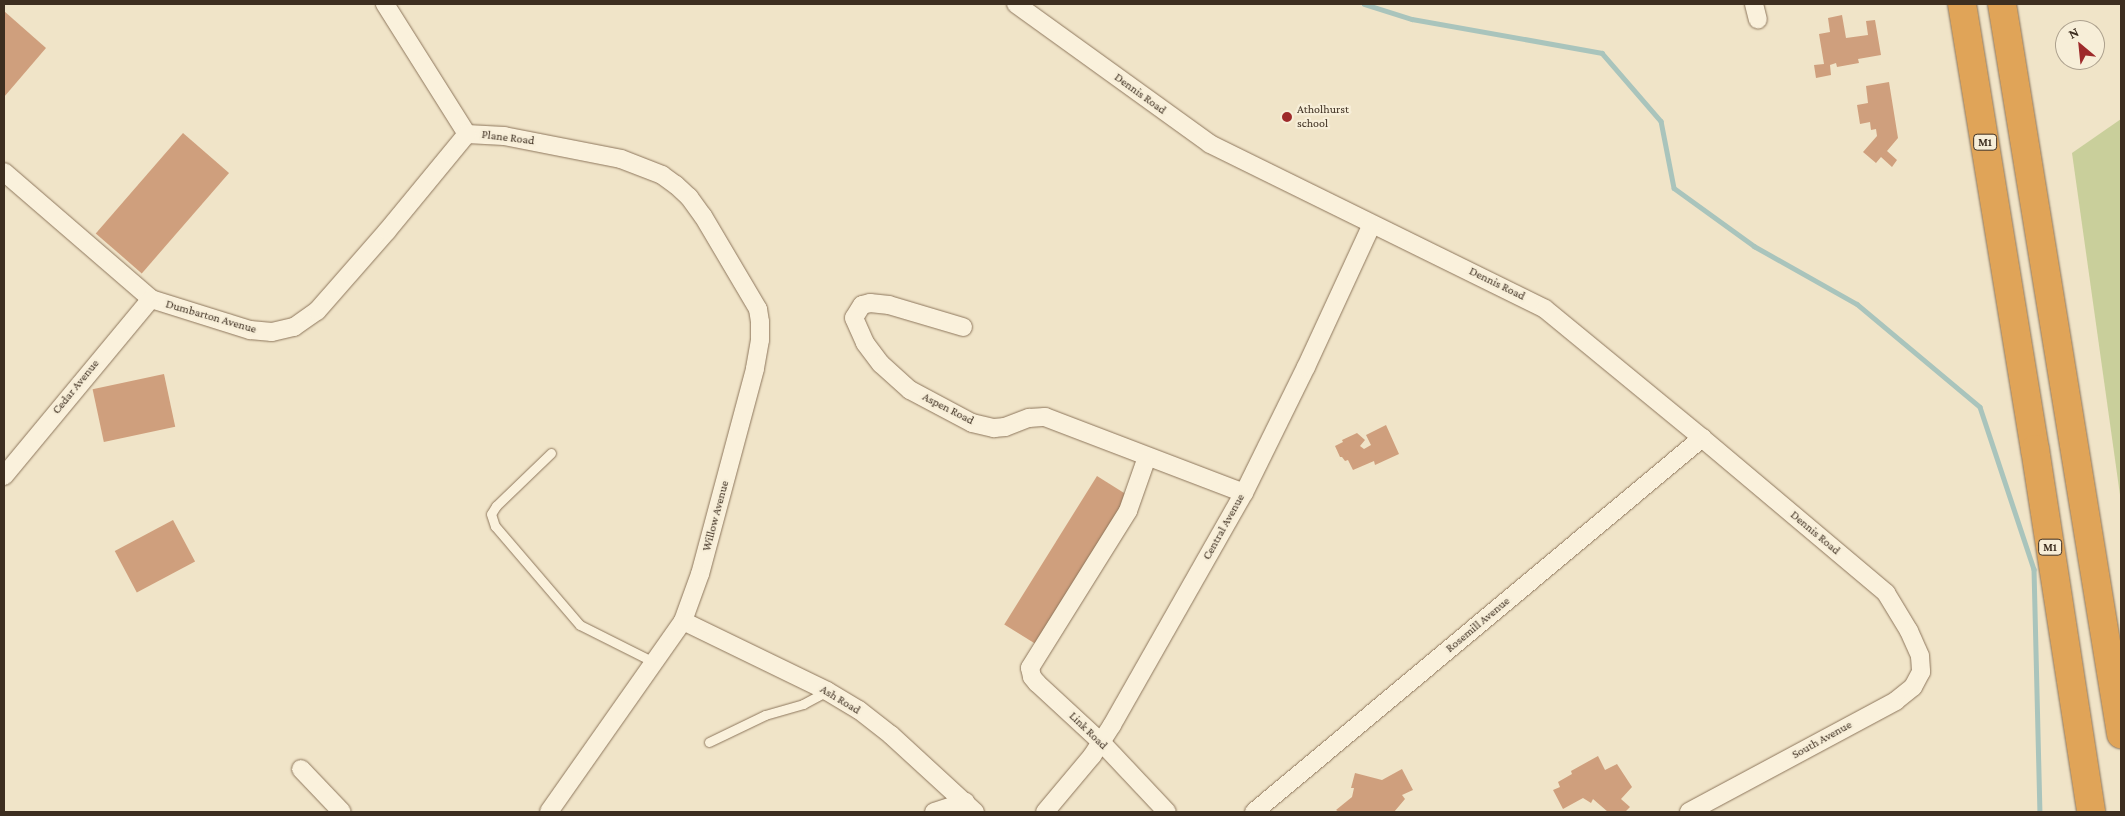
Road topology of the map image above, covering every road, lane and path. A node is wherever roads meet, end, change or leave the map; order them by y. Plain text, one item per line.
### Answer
1 (385, 4) edge
2 (1016, 4) edge
3 (1962, 4) edge
4 (2002, 4) edge
5 (467, 134) junction
6 (4, 172) edge
7 (690, 197) joint
8 (1372, 224) junction
9 (151, 299) junction
10 (963, 327) dead end
11 (1702, 438) junction
12 (551, 453) dead end
13 (1147, 457) junction
14 (4, 476) edge
15 (1244, 492) junction
16 (683, 621) junction
17 (1916, 646) joint
18 (654, 662) junction
19 (827, 691) junction
20 (2121, 734) edge
21 (708, 742) dead end
22 (1101, 742) junction
23 (301, 769) dead end
24 (970, 807) edge
25 (342, 812) edge
26 (549, 812) edge
27 (934, 812) edge
28 (1045, 812) edge
29 (1168, 812) edge
30 (1254, 812) edge
31 (1689, 812) edge
32 (2091, 812) edge

1 - 5 street, Plane Road
2 - 8 street, Dennis Road
3 - 32 highway, M1
4 - 20 highway
5 - 7 street, Plane Road
5 - 9 street, Dumbarton Avenue
6 - 9 street, Dumbarton Avenue
7 - 16 street, Willow Avenue
8 - 11 street, Dennis Road
8 - 15 street, Central Avenue
9 - 14 street, Cedar Avenue
10 - 13 street, Aspen Road
11 - 17 street, Dennis Road
11 - 30 street, Rosemill Avenue
12 - 18 lane
13 - 15 street, Aspen Road
13 - 22 street, Link Road
15 - 22 street, Central Avenue
16 - 18 street, Willow Avenue
16 - 19 street, Ash Road
17 - 31 street, South Avenue
18 - 26 street, Willow Avenue
19 - 21 lane
19 - 24 street, Ash Road
22 - 28 street, Central Avenue
22 - 29 street, Link Road
23 - 25 street
24 - 27 street

